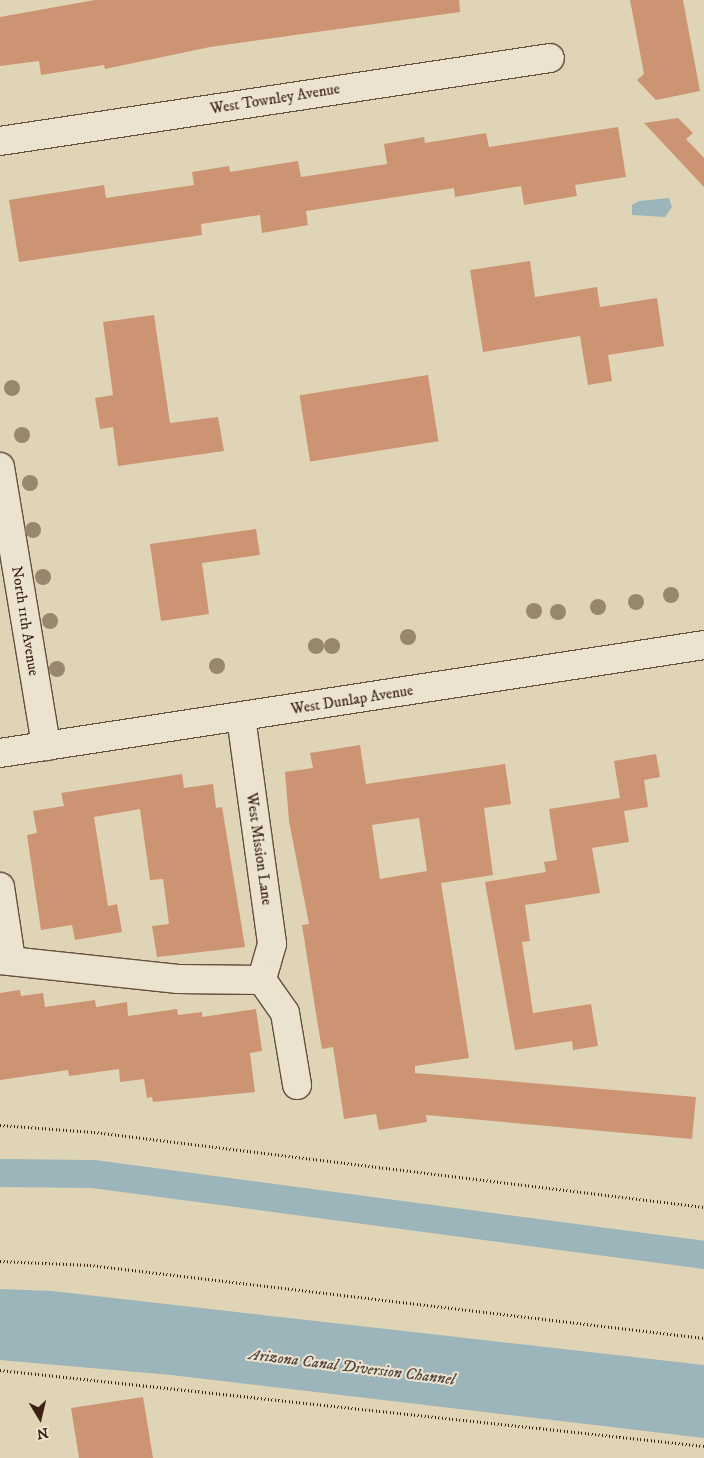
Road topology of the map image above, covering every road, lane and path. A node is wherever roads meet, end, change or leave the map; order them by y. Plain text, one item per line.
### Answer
1 (550, 58) dead end
2 (0, 141) edge
3 (0, 467) edge
4 (704, 645) edge
5 (241, 717) junction
6 (46, 746) junction
7 (0, 753) edge
8 (0, 887) edge
9 (5, 960) edge
10 (262, 980) junction
11 (297, 1085) dead end
12 (0, 1124) edge
13 (704, 1207) edge
14 (0, 1261) edge
15 (704, 1338) edge
16 (0, 1370) edge
17 (704, 1446) edge

1 - 2 street, West Townley Avenue
3 - 6 street, North 11th Avenue
4 - 5 street, West Dunlap Avenue
5 - 6 street, West Dunlap Avenue
5 - 10 street, West Mission Lane
6 - 7 street, West Dunlap Avenue
8 - 9 street
9 - 10 street
10 - 11 street
12 - 13 path
14 - 15 path
16 - 17 path

